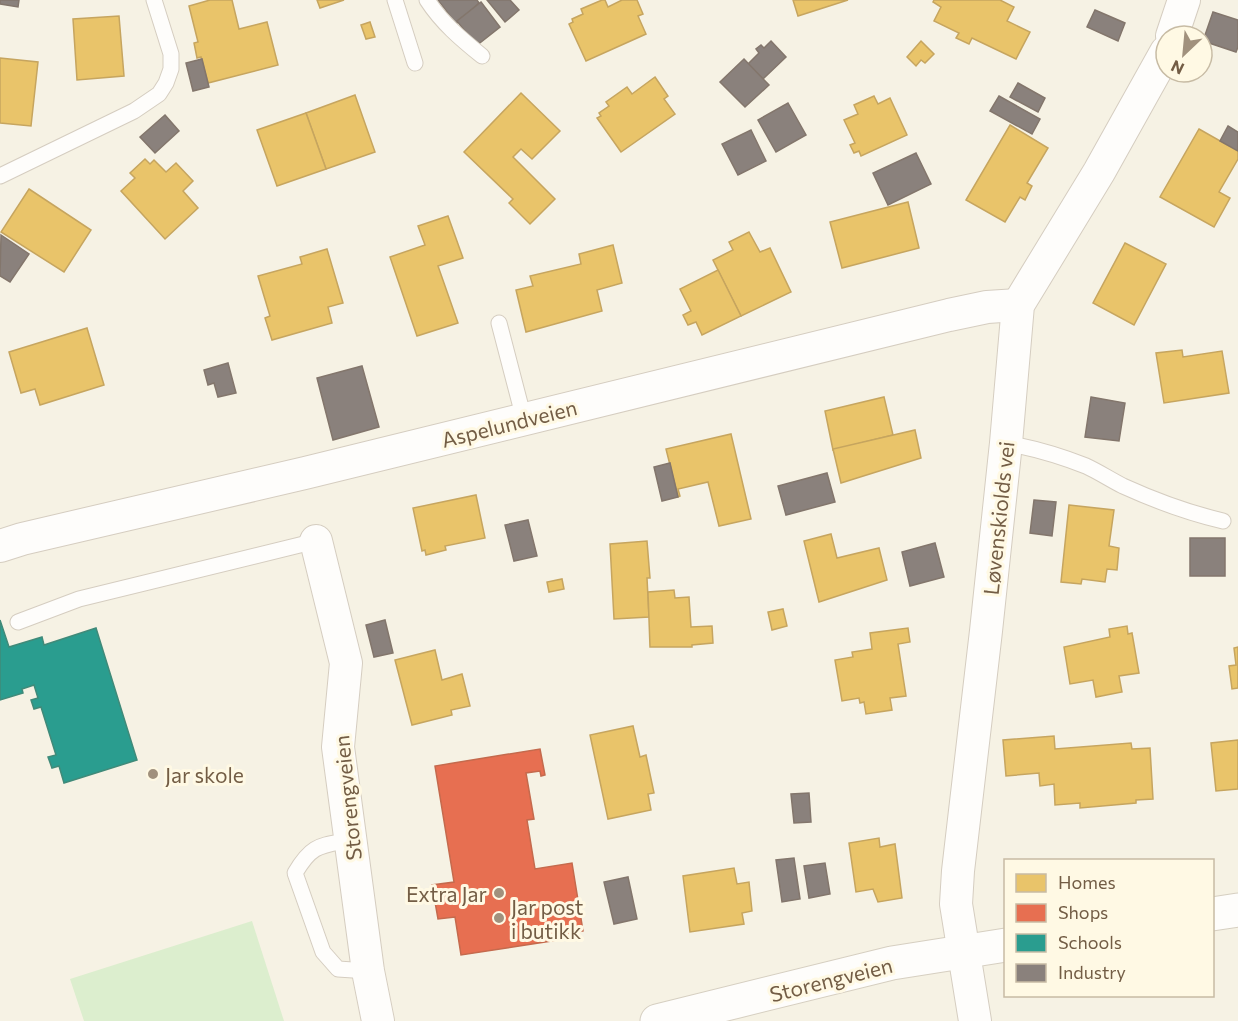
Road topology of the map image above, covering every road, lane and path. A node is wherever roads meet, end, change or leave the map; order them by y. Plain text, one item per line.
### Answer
1 (154, 0) edge
2 (394, 0) edge
3 (427, 0) edge
4 (1184, 0) edge
5 (1176, 24) edge
6 (482, 56) dead end
7 (415, 63) dead end
8 (1154, 73) edge
9 (0, 176) edge
10 (1018, 305) junction
11 (499, 323) dead end
12 (524, 419) junction
13 (1006, 443) junction
14 (1224, 522) dead end
15 (316, 541) joint
16 (0, 546) edge
17 (18, 622) dead end
18 (350, 840) junction
19 (1238, 910) edge
20 (1214, 914) edge
21 (1004, 945) edge
22 (963, 951) junction
23 (368, 970) junction
24 (378, 1021) edge
25 (657, 1021) edge
26 (975, 1021) edge

1 - 9 lane
2 - 7 lane
3 - 6 lane
4 - 5 street
8 - 10 street, Løvenskiolds vei
10 - 12 street, Aspelundveien
10 - 13 street, Løvenskiolds vei
11 - 12 lane
12 - 16 street, Aspelundveien
13 - 14 lane
13 - 22 street, Løvenskiolds vei
15 - 17 lane
15 - 18 street, Storengveien
18 - 23 street, Storengveien
18 - 23 lane
19 - 20 main road
21 - 22 main road, Storengveien
22 - 25 main road, Storengveien
22 - 26 street, Løvenskiolds vei
23 - 24 street, Storengveien

